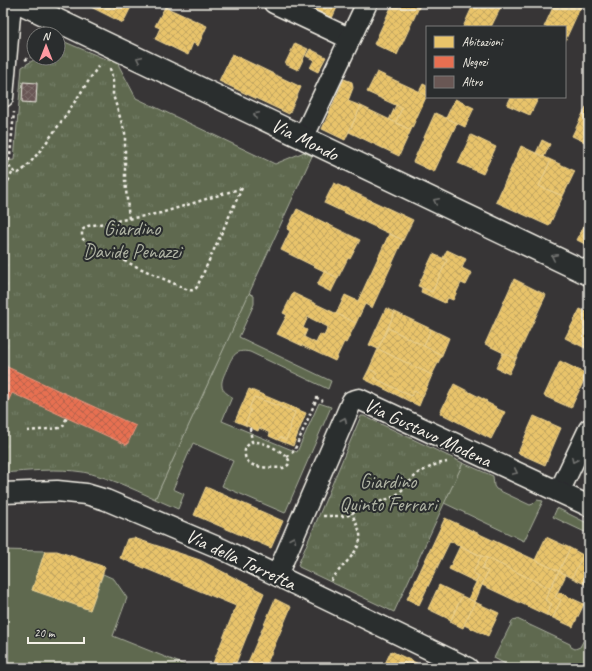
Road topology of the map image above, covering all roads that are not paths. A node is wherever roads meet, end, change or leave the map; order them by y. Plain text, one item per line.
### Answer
1 (11, 3) edge
2 (21, 3) edge
3 (274, 3) edge
4 (367, 3) edge
5 (342, 35) dead end
6 (3, 97) edge
7 (303, 138) junction
8 (589, 274) edge
9 (589, 429) edge
10 (3, 492) edge
11 (559, 492) junction
12 (589, 506) edge
13 (278, 575) junction
14 (468, 668) edge

1 - 6 street
7 -> 2 street, Via Mondo
3 - 5 street
4 - 7 street
8 -> 7 street, Via Mondo
9 -> 11 street
10 - 13 street, Via della Torretta
11 - 12 street, Via Gustavo Modena
13 -> 11 street, Via Gustavo Modena
13 - 14 street, Via della Torretta

